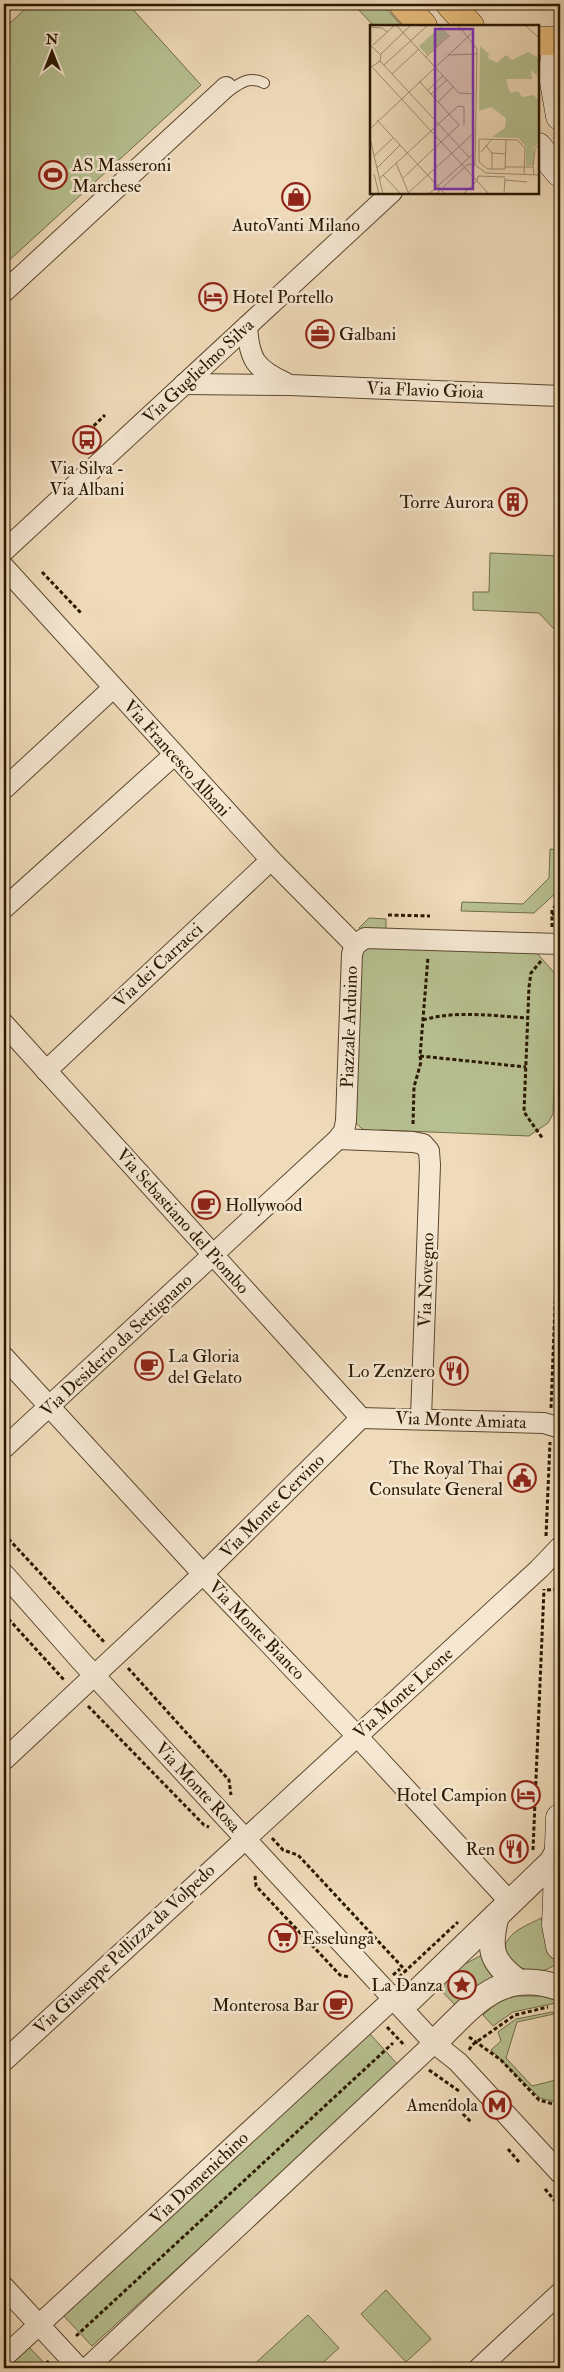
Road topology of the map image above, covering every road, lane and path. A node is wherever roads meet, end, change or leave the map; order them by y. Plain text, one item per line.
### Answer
1 (403, 4) edge
2 (450, 4) edge
3 (422, 25) edge
4 (469, 25) edge
5 (544, 46) edge
6 (264, 83) dead end
7 (226, 87) joint
8 (539, 102) edge
9 (560, 116) edge
10 (560, 126) edge
11 (539, 148) edge
12 (560, 173) edge
13 (390, 194) edge
14 (4, 292) edge
15 (247, 326) junction
16 (184, 384) junction
17 (290, 385) junction
18 (560, 396) edge
19 (105, 415) dead end
20 (75, 444) dead end
21 (4, 550) edge
22 (4, 567) edge
23 (42, 572) dead end
24 (81, 613) dead end
25 (113, 688) junction
26 (174, 755) junction
27 (4, 789) edge
28 (271, 860) junction
29 (560, 900) edge
30 (4, 908) edge
31 (552, 914) junction
32 (560, 914) edge
33 (388, 915) dead end
34 (430, 916) dead end
35 (552, 922) dead end
36 (355, 945) junction
37 (429, 949) dead end
38 (553, 950) edge
39 (528, 1018) junction
40 (423, 1020) junction
41 (4, 1024) edge
42 (420, 1056) junction
43 (526, 1067) junction
44 (46, 1071) junction
45 (418, 1138) junction
46 (338, 1139) junction
47 (543, 1139) dead end
48 (560, 1177) edge
49 (215, 1255) junction
50 (4, 1356) edge
51 (50, 1406) junction
52 (361, 1418) junction
53 (421, 1418) junction
54 (554, 1428) edge
55 (4, 1448) edge
56 (4, 1534) edge
57 (553, 1545) edge
58 (4, 1574) edge
59 (203, 1574) junction
60 (544, 1582) dead end
61 (560, 1589) edge
62 (547, 1590) dead end
63 (4, 1614) edge
64 (107, 1645) dead end
65 (130, 1670) dead end
66 (94, 1675) junction
67 (69, 1685) dead end
68 (88, 1706) dead end
69 (357, 1736) junction
70 (4, 1760) edge
71 (237, 1801) dead end
72 (215, 1827) dead end
73 (551, 1832) edge
74 (245, 1837) junction
75 (272, 1837) dead end
76 (255, 1871) dead end
77 (559, 1908) edge
78 (503, 1910) junction
79 (463, 1917) dead end
80 (297, 1932) dead end
81 (560, 1946) edge
82 (315, 1951) dead end
83 (400, 1969) dead end
84 (406, 1971) junction
85 (410, 1975) dead end
86 (354, 1980) dead end
87 (517, 1981) junction
88 (395, 1983) junction
89 (555, 1989) edge
90 (381, 2020) dead end
91 (464, 2032) dead end
92 (434, 2043) junction
93 (476, 2043) junction
94 (393, 2044) dead end
95 (469, 2051) dead end
96 (411, 2052) dead end
97 (4, 2061) edge
98 (449, 2100) dead end
99 (560, 2106) edge
100 (472, 2123) dead end
101 (508, 2149) dead end
102 (519, 2162) dead end
103 (560, 2173) edge
104 (545, 2189) dead end
105 (555, 2201) dead end
106 (4, 2287) edge
107 (560, 2293) edge
108 (40, 2325) junction
109 (76, 2336) dead end
110 (4, 2357) edge
111 (80, 2368) edge
112 (87, 2368) edge
113 (479, 2368) edge

1 - 3 main road
2 - 4 main road
5 - 9 main road
6 - 7 lane
7 - 14 street
8 - 10 main road
11 - 12 main road
13 - 15 street, Via Guglielmo Silva
15 - 16 street, Via Guglielmo Silva
15 - 17 street, Via Flavio Gioia
16 - 17 street, Via Flavio Gioia
16 - 21 street, Via Guglielmo Silva
17 - 18 street, Via Flavio Gioia
19 - 20 path
22 - 25 street, Via Francesco Albani
23 - 24 path
25 - 26 street, Via Francesco Albani
25 - 27 street
26 - 28 street, Via Francesco Albani
26 - 30 street
28 - 36 street, Via Francesco Albani
28 - 44 street, Via dei Carracci
29 - 31 path
31 - 32 path
31 - 35 path
33 - 34 path
36 - 38 street, Piazzale Arduino
36 - 46 street, Piazzale Arduino
37 - 40 path
38 - 39 path
39 - 40 path
39 - 43 path
40 - 42 path
41 - 44 street, Via Sebastiano del Piombo
42 - 43 path
42 - 45 path
43 - 47 path
44 - 49 street, Via Sebastiano del Piombo
45 - 46 street
45 - 53 street, Via Novegno
46 - 49 street, Via Desiderio da Settignano
48 - 54 path
49 - 51 street, Via Desiderio da Settignano
49 - 52 street, Via Sebastiano del Piombo
50 - 51 street, Via Monte Bianco
51 - 55 street, Via Desiderio da Settignano
51 - 59 street, Via Monte Bianco
52 - 53 street, Via Monte Amiata
52 - 59 street, Via Monte Cervino
53 - 54 street, Via Monte Amiata
54 - 57 path
56 - 64 path
57 - 69 street, Via Monte Leone
58 - 66 street, Via Monte Rosa
59 - 66 street, Via Monte Cervino
59 - 69 street, Via Monte Bianco
60 - 73 path
61 - 62 path
63 - 67 path
65 - 71 path, Via Monte Rosa
66 - 70 street, Via Monte Cervino
66 - 74 street, Via Monte Rosa
68 - 72 path, Via Monte Rosa
69 - 74 street, Via Monte Leone
69 - 78 street, Via Monte Bianco
73 - 77 main road
73 - 78 street
74 - 88 street, Via Monte Rosa
74 - 97 street, Via Giuseppe Pellizza da Volpedo
75 - 84 path
76 - 86 path
77 - 78 street
77 - 81 main road
78 - 87 street
78 - 88 street
79 - 84 path
80 - 82 path
83 - 88 path
84 - 85 path
84 - 88 path
87 - 89 street
87 - 92 street
88 - 92 street, Via Monte Rosa
88 - 108 street, Via Domenichino
89 - 93 path
90 - 96 path
91 - 93 path
92 - 103 street, Via Monte Rosa
92 - 112 street
93 - 95 path
93 - 99 path
94 - 109 path
98 - 100 path
101 - 102 path
104 - 105 path
106 - 108 street
107 - 113 street
108 - 110 street, Via Domenichino
108 - 111 street

